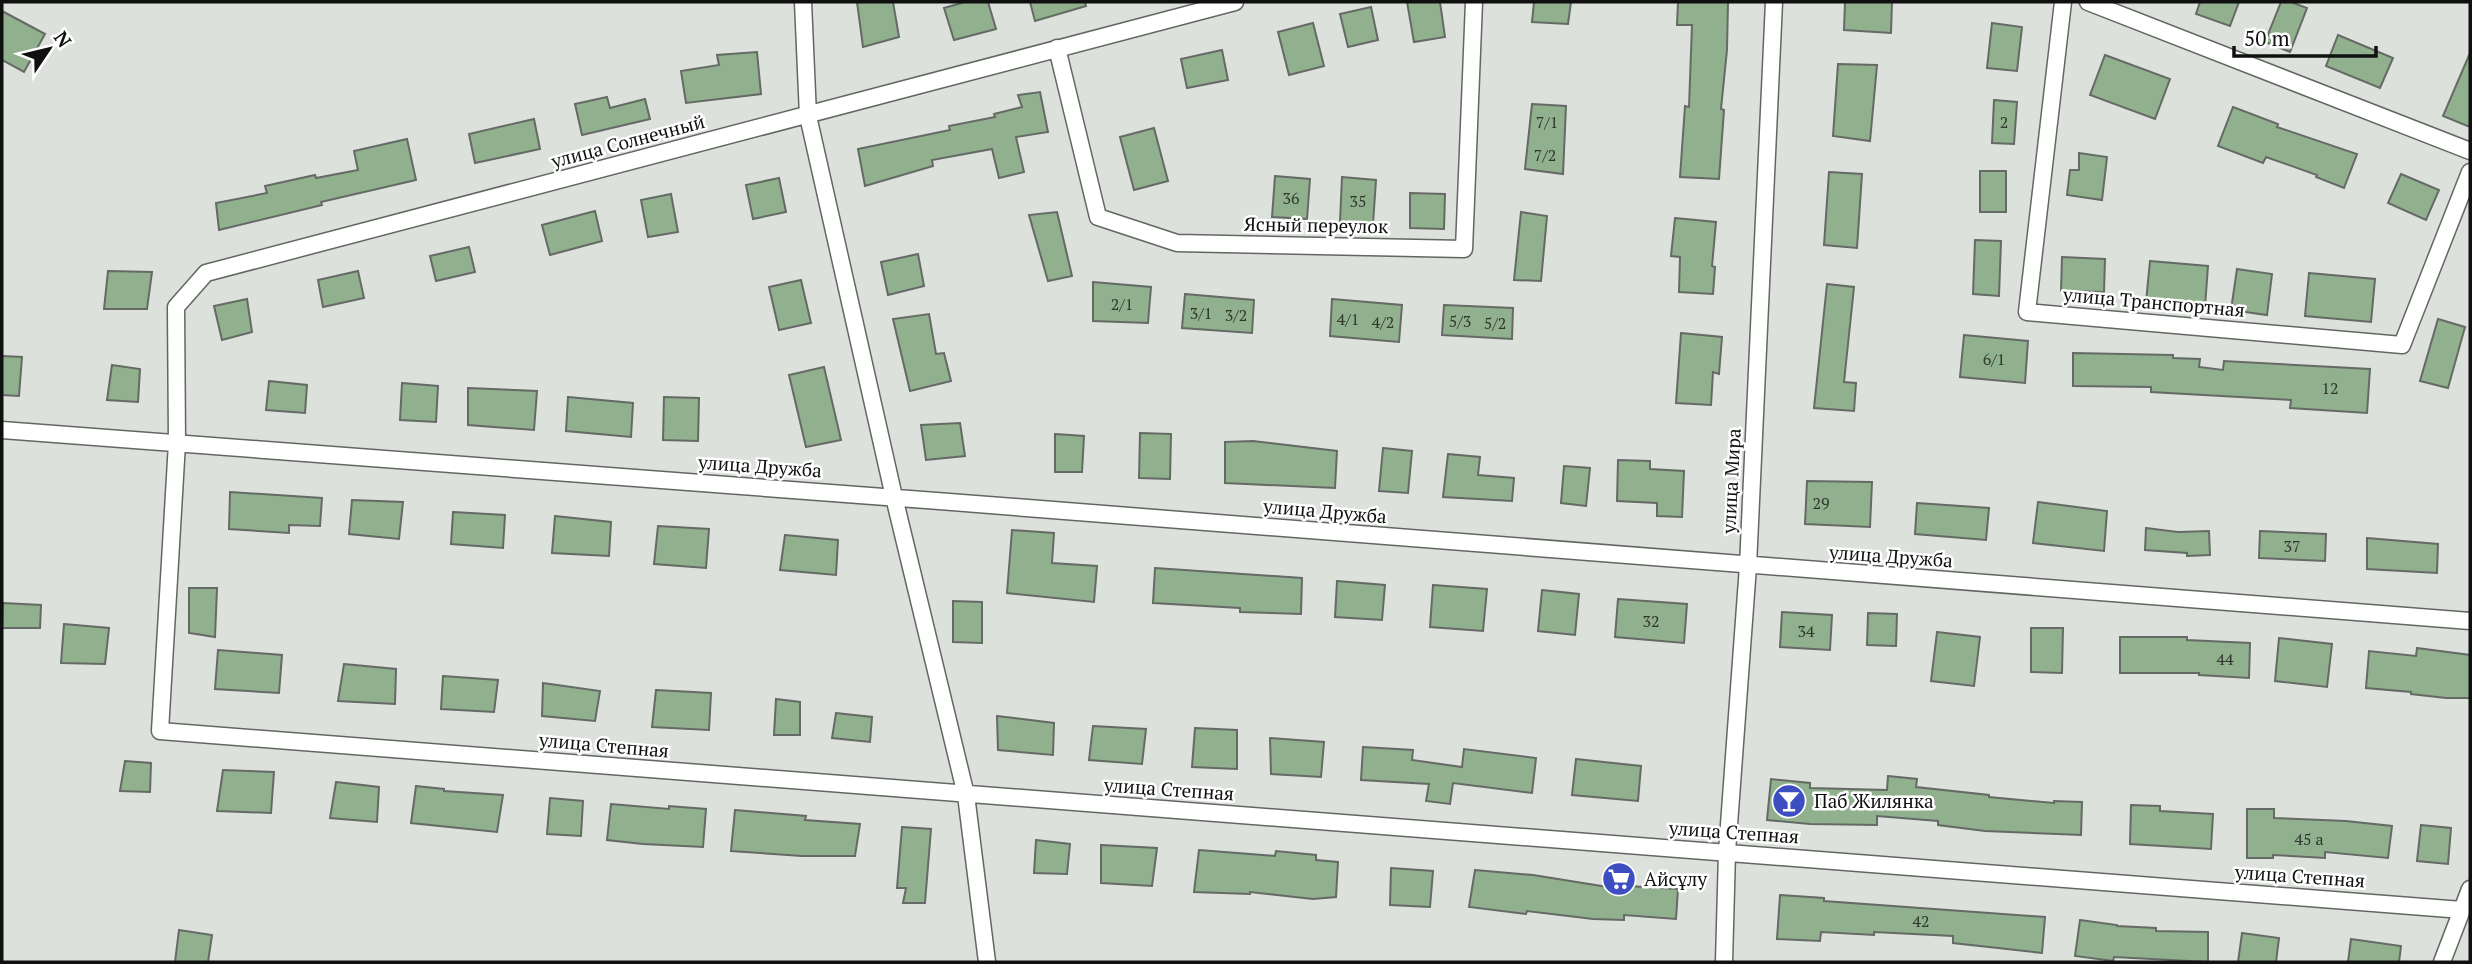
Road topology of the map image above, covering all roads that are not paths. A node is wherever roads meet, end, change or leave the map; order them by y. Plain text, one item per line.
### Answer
1 (803, 2) edge
2 (1235, 2) edge
3 (1474, 2) edge
4 (1774, 2) edge
5 (2063, 2) edge
6 (2088, 2) edge
7 (1057, 48) junction
8 (808, 116) junction
9 (2470, 151) edge
10 (2470, 172) edge
11 (2, 430) edge
12 (177, 443) junction
13 (894, 497) junction
14 (1748, 566) junction
15 (2470, 621) edge
16 (966, 795) junction
17 (1727, 852) junction
18 (2470, 889) edge
19 (2462, 910) junction
20 (986, 962) edge
21 (1724, 962) edge
22 (2442, 962) edge

1 - 8 street
2 - 7 street, улица Солнечный
3 - 7 street, Ясный переулок
4 - 14 street, улица Мира
5 - 10 street, улица Транспортная
6 - 9 street
7 - 8 street, улица Солнечный
8 - 12 street, улица Солнечный
8 - 13 street
11 - 12 street, улица Дружба
12 - 13 street, улица Дружба
12 - 16 street, улица Степная
13 - 14 street, улица Дружба
13 - 16 street
14 - 15 street, улица Дружба
14 - 17 street, улица Мира
16 - 17 street, улица Степная
16 - 20 street
17 - 19 street, улица Степная
17 - 21 street, улица Мира
18 - 19 street
19 - 22 street

